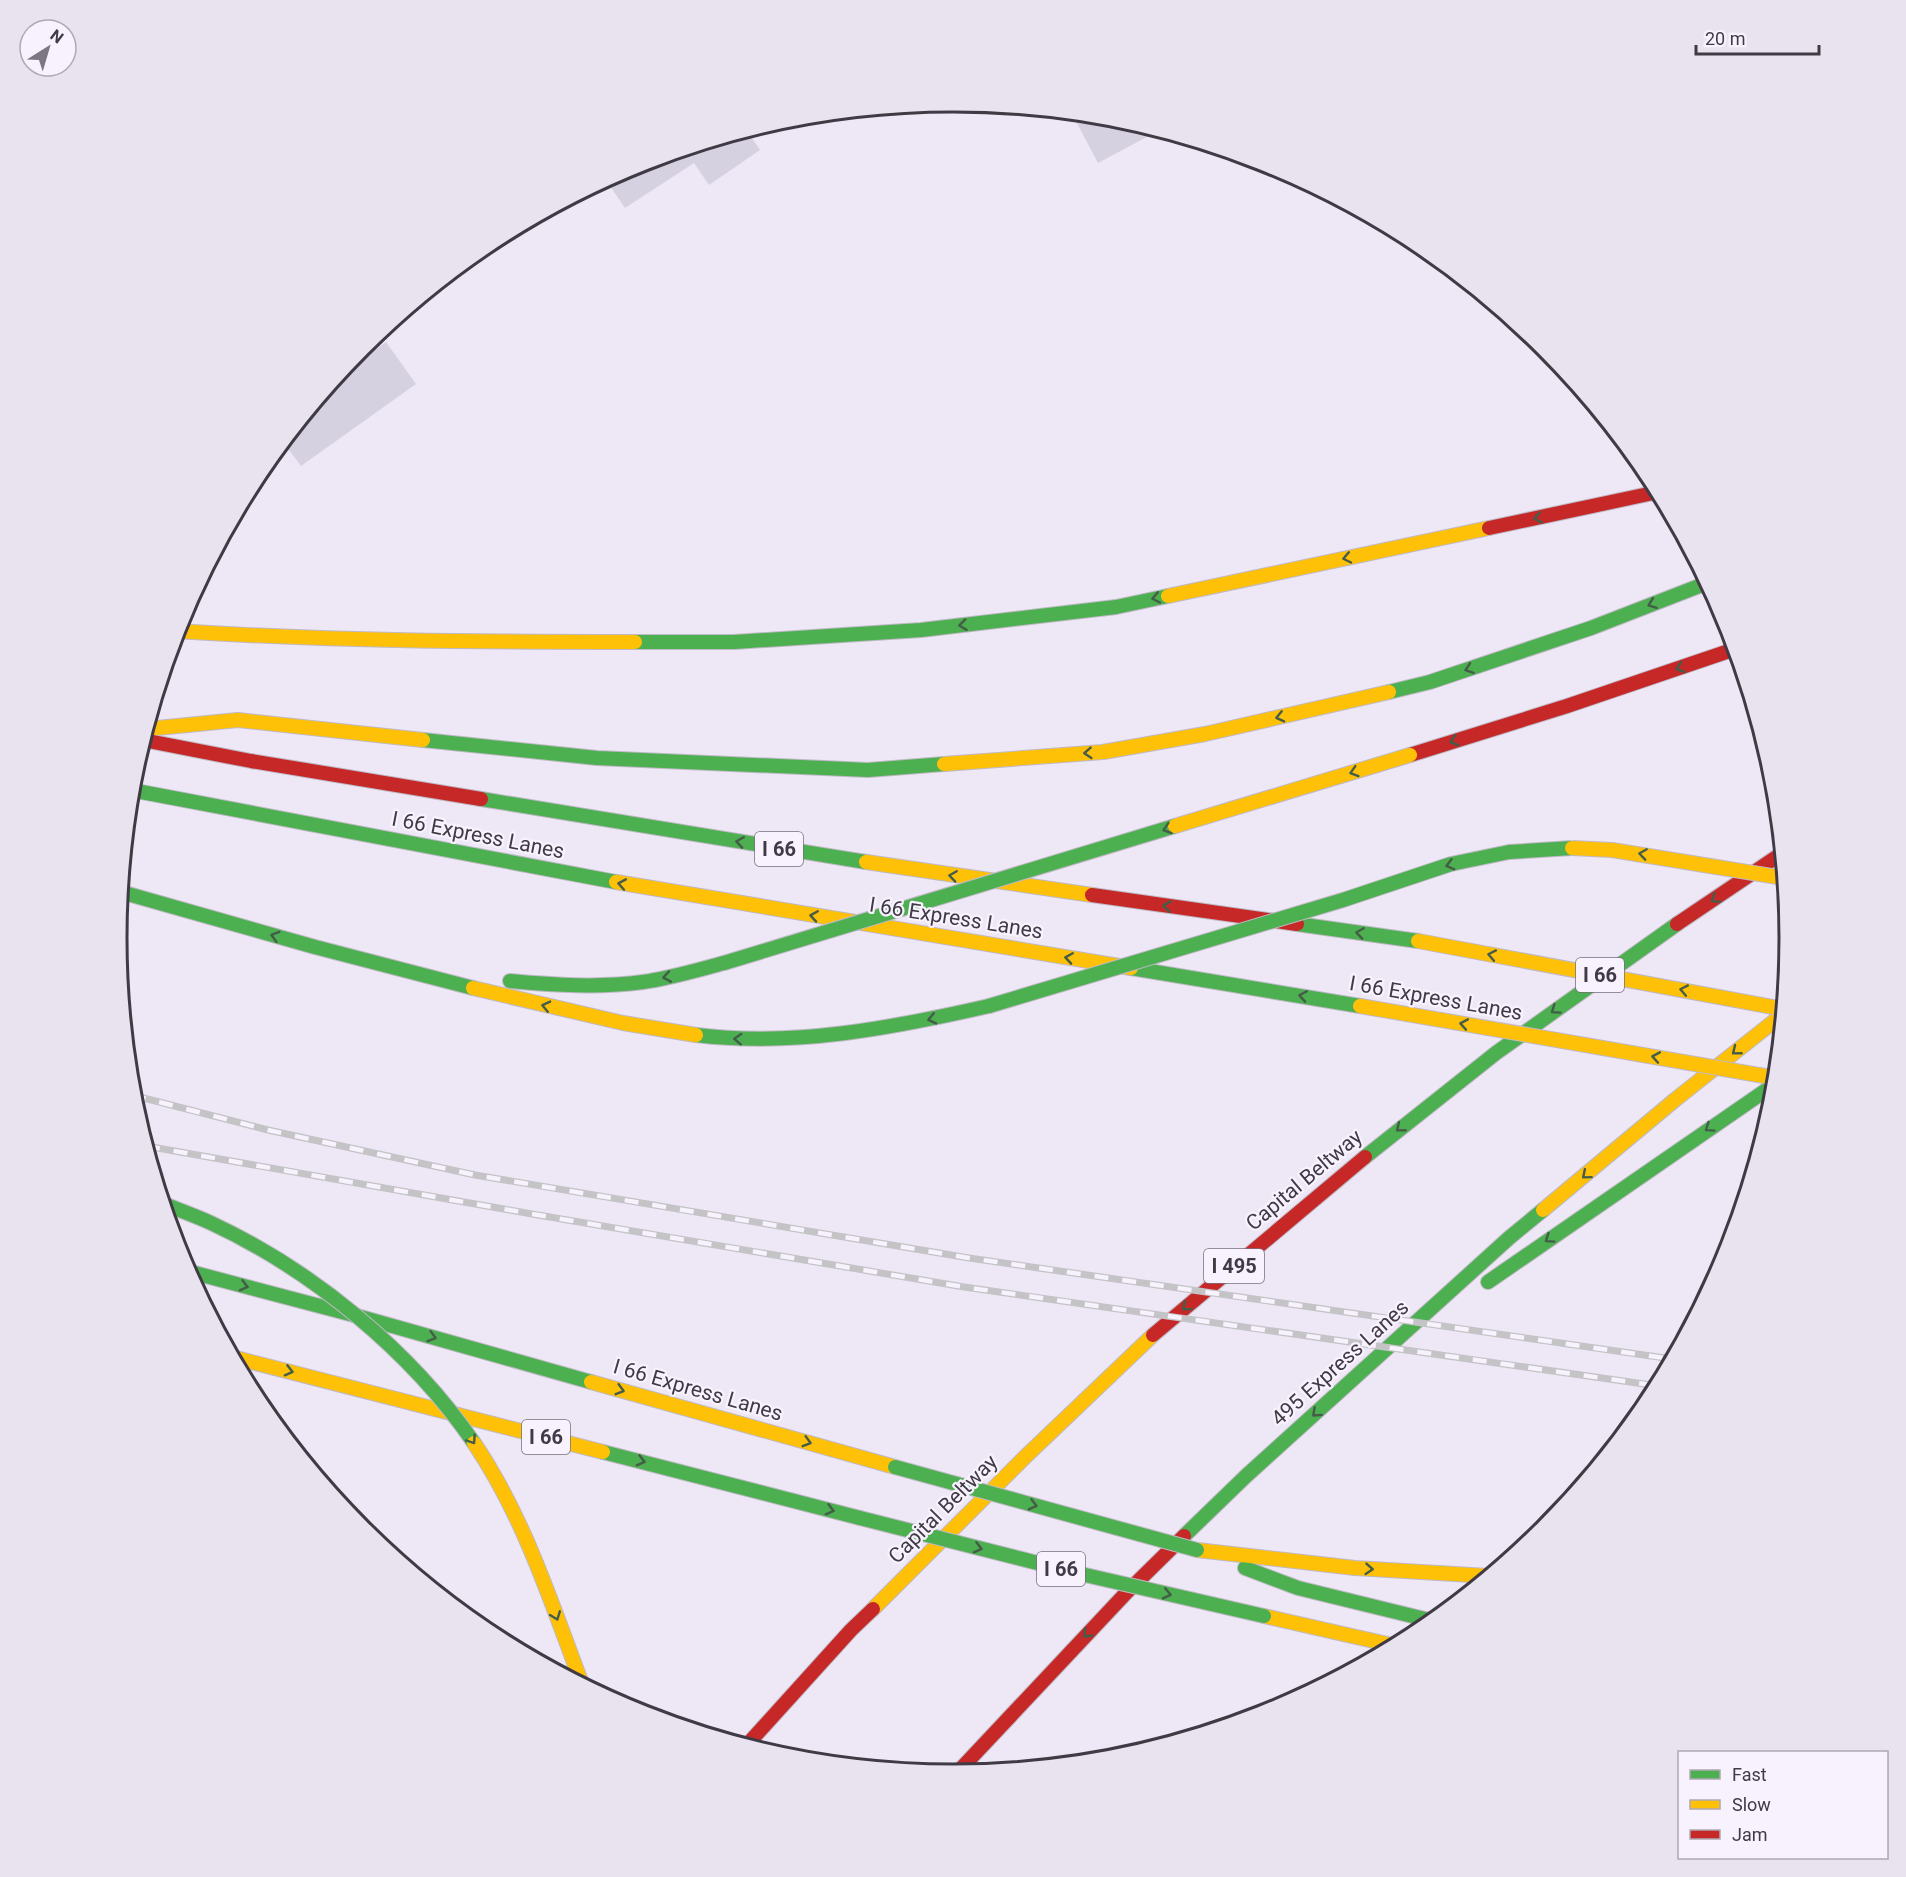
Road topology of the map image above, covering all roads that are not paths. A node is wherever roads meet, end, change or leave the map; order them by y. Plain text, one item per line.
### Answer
1 (1649, 494) edge
2 (1700, 586) edge
3 (186, 632) edge
4 (1727, 653) edge
5 (154, 728) edge
6 (151, 742) edge
7 (141, 792) edge
8 (1775, 858) edge
9 (1776, 877) edge
10 (129, 894) edge
11 (331, 952) junction
12 (1776, 1008) edge
13 (1774, 1021) edge
14 (1767, 1076) edge
15 (1764, 1091) edge
16 (172, 1207) edge
17 (199, 1274) edge
18 (1476, 1290) dead end
19 (1457, 1304) dead end
20 (243, 1359) edge
21 (1360, 1373) junction
22 (1197, 1550) junction
23 (1479, 1575) edge
24 (1422, 1618) edge
25 (1383, 1643) edge
26 (578, 1674) edge
27 (752, 1739) edge
28 (966, 1764) edge

1 -> 3 highway
2 -> 5 highway
4 -> 11 highway, bridge
12 -> 6 highway, I 66, bridge
14 -> 7 highway, I 66 Express Lanes, bridge
8 -> 27 highway, Capital Beltway / I 495
9 -> 11 highway, bridge
11 -> 10 highway
13 -> 21 highway, 495 Express Lanes
15 -> 18 highway
16 -> 26 highway, bridge
17 -> 22 highway, I 66 Express Lanes, bridge
19 - 21 highway
20 -> 25 highway, I 66, bridge
21 -> 28 highway, 495 Express Lanes
22 -> 23 highway
22 - 24 highway

